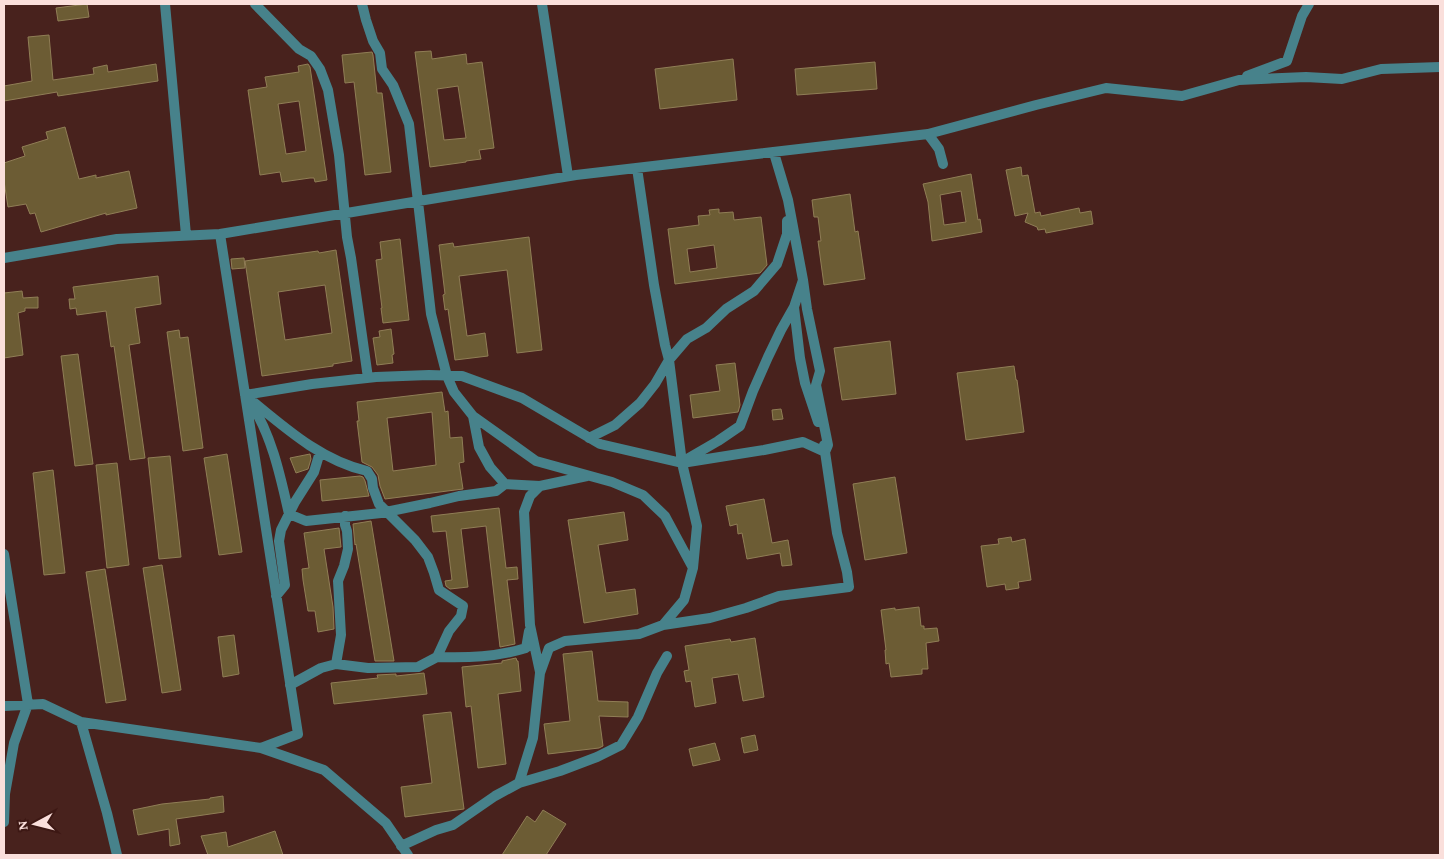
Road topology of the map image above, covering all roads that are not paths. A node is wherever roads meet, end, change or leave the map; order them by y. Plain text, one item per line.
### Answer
1 (164, 4) edge
2 (256, 4) edge
3 (362, 4) edge
4 (542, 4) edge
5 (1309, 4) edge
6 (1440, 67) edge
7 (1239, 80) junction
8 (928, 134) junction
9 (774, 153) junction
10 (943, 164) dead end
11 (637, 168) junction
12 (568, 176) junction
13 (788, 200) junction
14 (419, 201) junction
15 (345, 213) junction
16 (220, 234) junction
17 (186, 235) junction
18 (4, 258) edge
19 (803, 280) junction
20 (794, 307) junction
21 (669, 360) junction
22 (447, 376) junction
23 (368, 378) junction
24 (245, 395) junction
25 (473, 416) junction
26 (589, 438) junction
27 (320, 452) junction
28 (825, 452) junction
29 (682, 462) junction
30 (589, 476) junction
31 (505, 484) junction
32 (540, 486) junction
33 (386, 511) junction
34 (289, 514) junction
35 (345, 516) junction
36 (4, 554) edge
37 (693, 568) junction
38 (276, 596) junction
39 (530, 625) junction
40 (663, 625) junction
41 (667, 656) dead end
42 (437, 657) junction
43 (336, 664) junction
44 (540, 673) junction
45 (290, 685) junction
46 (28, 704) junction
47 (4, 706) edge
48 (81, 722) junction
49 (261, 748) junction
50 (520, 783) junction
51 (4, 822) edge
52 (401, 846) junction
53 (117, 855) edge
54 (408, 855) edge

1 - 17 street
2 - 15 street
3 - 14 street
4 - 12 street
5 - 7 street
6 - 7 street
7 - 8 street
8 - 9 street
8 - 10 street
9 - 11 street
9 - 13 street
11 - 12 street
11 - 21 street
12 - 14 street
13 - 19 street
13 - 21 street
14 - 15 street
14 - 22 street
15 - 16 street
15 - 23 street
16 - 17 street
16 - 24 street
17 - 18 street
19 - 20 street
19 - 28 street
20 - 28 street
20 - 29 street
21 - 26 street
21 - 29 street
22 - 23 street
22 - 25 street
22 - 26 street
23 - 24 street
24 - 27 street
24 - 34 street
24 - 38 street
25 - 30 street
25 - 31 street
26 - 29 street
27 - 33 street
27 - 34 street
28 - 29 street
28 - 40 street
29 - 37 street
30 - 32 street
30 - 37 street
31 - 32 street
31 - 33 street
32 - 39 street
33 - 35 street
33 - 42 street
34 - 35 street
34 - 38 street
35 - 43 street
36 - 46 street
37 - 40 street
38 - 45 street
39 - 42 street
39 - 44 street
40 - 44 street
41 - 50 street
42 - 43 street
43 - 45 street
44 - 50 street
45 - 49 street
46 - 47 street
46 - 48 street
46 - 51 street
48 - 49 street
48 - 53 street
49 - 52 street
50 - 52 street
52 - 54 street

